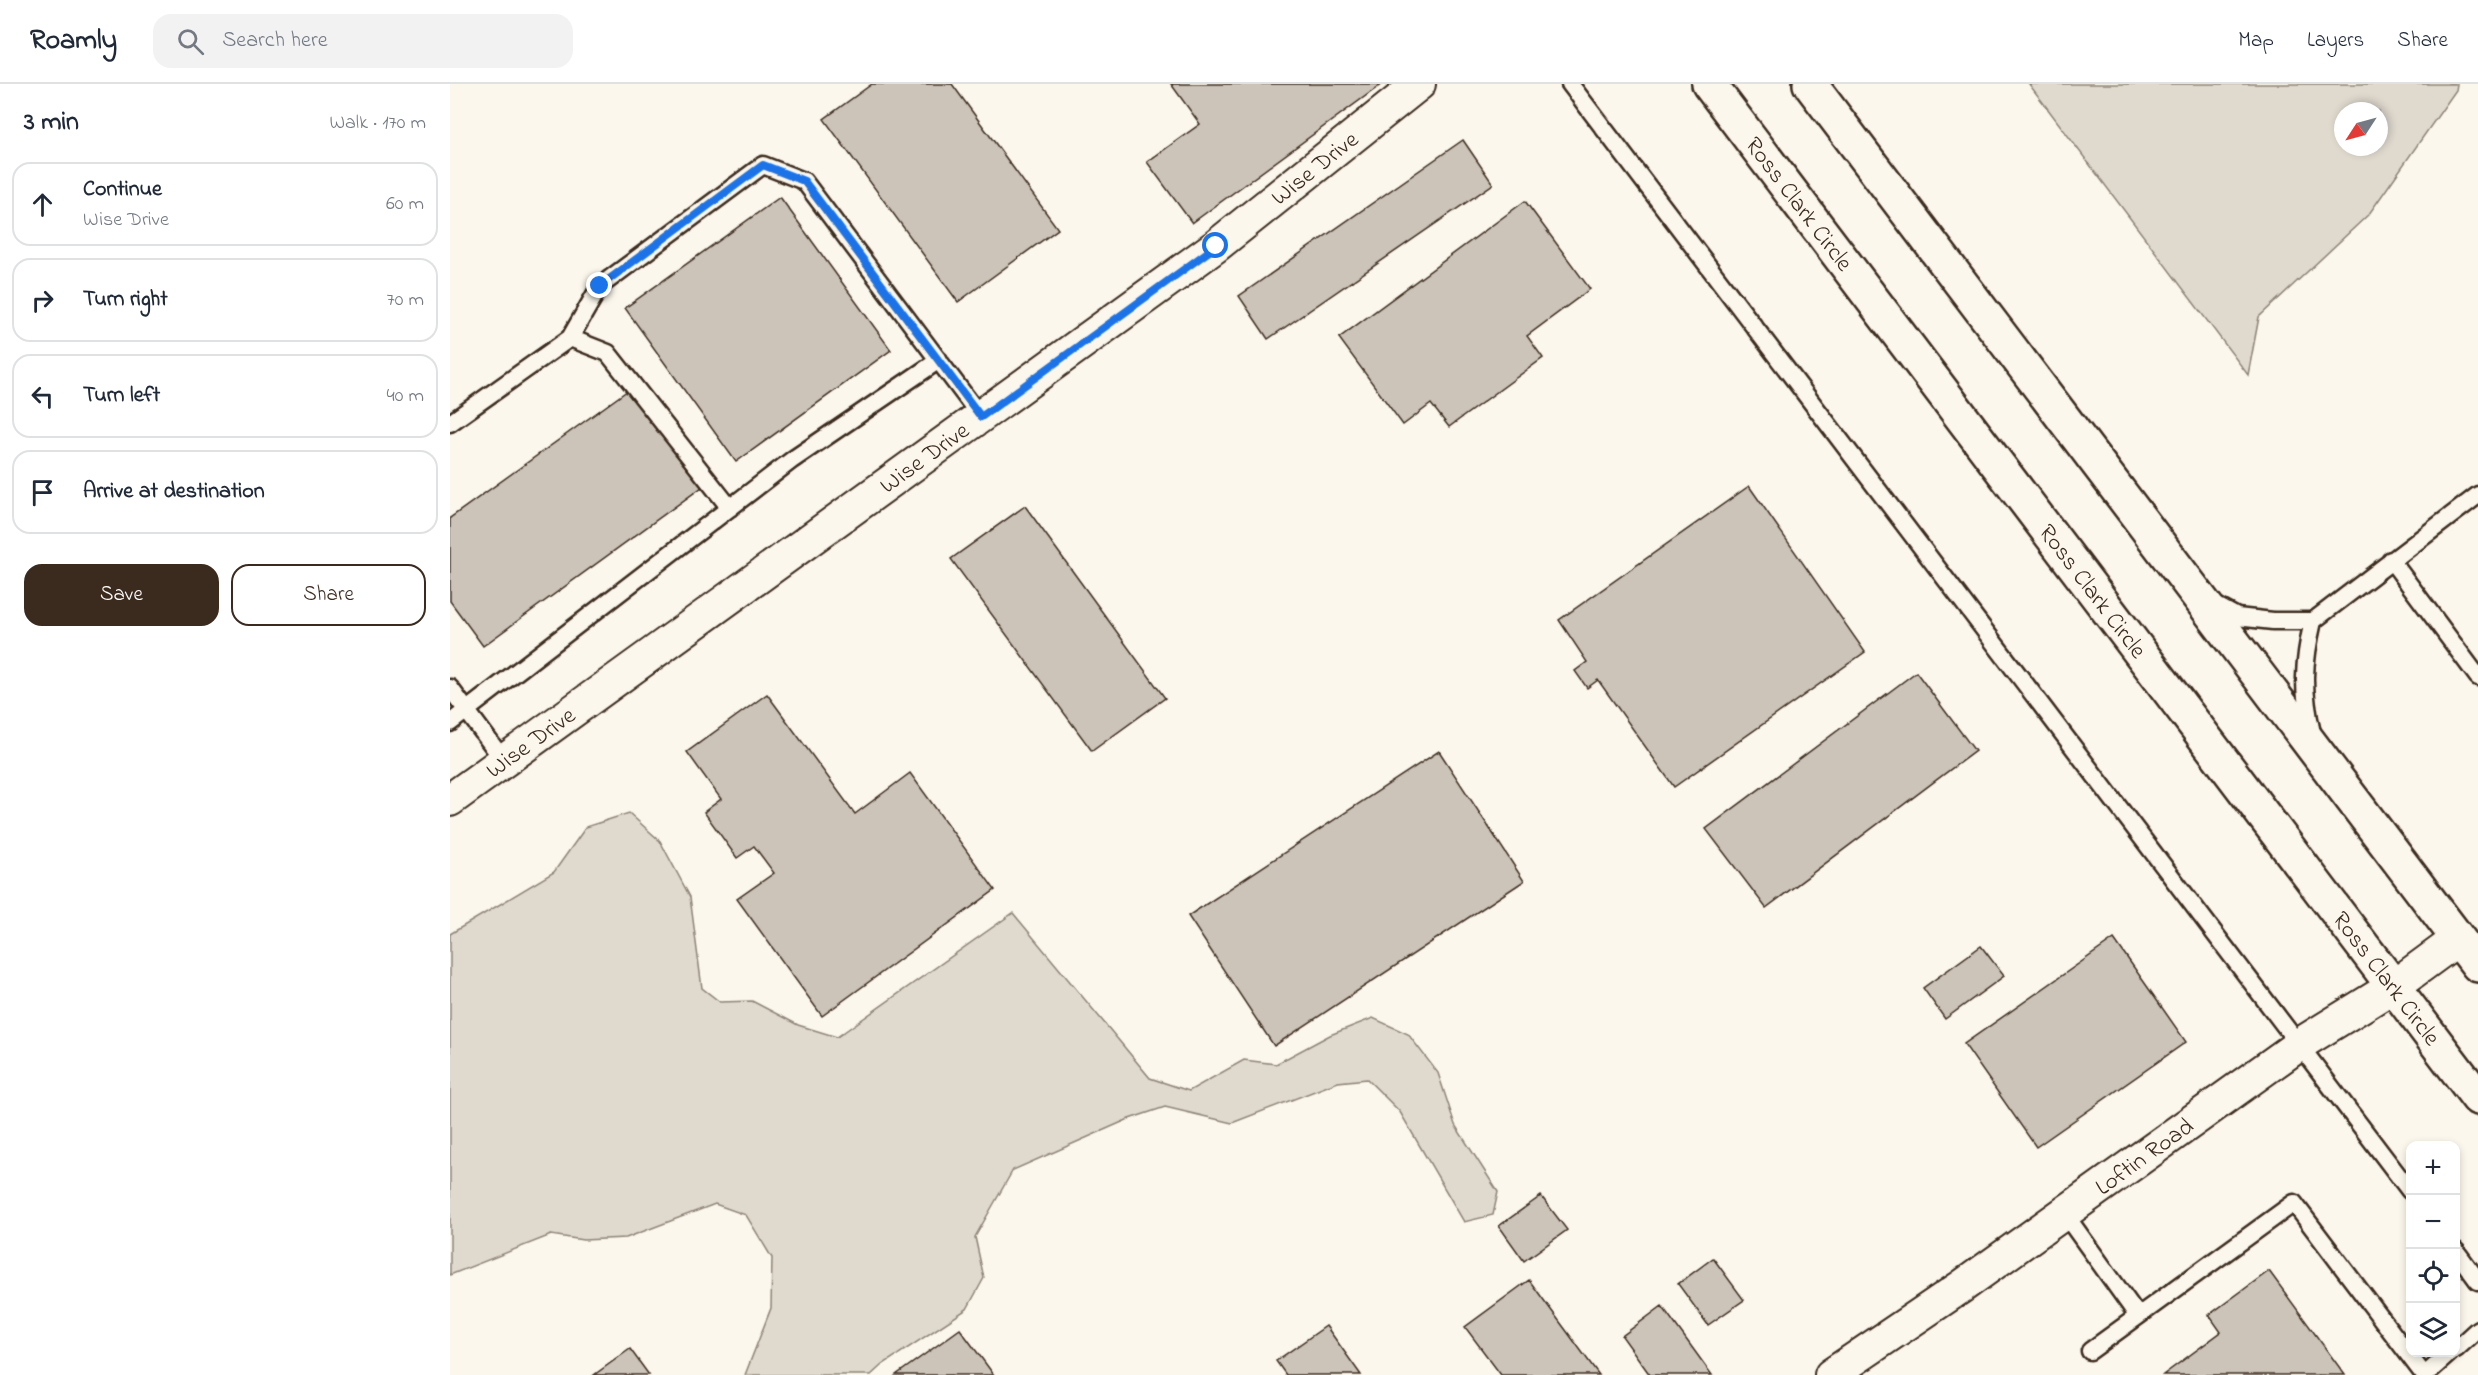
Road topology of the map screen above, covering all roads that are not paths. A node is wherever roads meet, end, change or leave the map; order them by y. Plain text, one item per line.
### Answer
1 (1419, 84) edge
2 (1570, 84) edge
3 (1709, 84) edge
4 (1810, 84) edge
5 (570, 338) junction
6 (939, 360) junction
7 (981, 417) junction
8 (450, 423) edge
9 (2478, 495) edge
10 (730, 508) junction
11 (2391, 560) junction
12 (2199, 596) junction
13 (2313, 621) junction
14 (2478, 677) edge
15 (450, 688) edge
16 (466, 711) junction
17 (450, 723) edge
18 (2316, 751) junction
19 (504, 761) junction
20 (450, 800) edge
21 (2458, 939) junction
22 (2478, 965) edge
23 (2394, 986) junction
24 (2300, 1044) junction
25 (2478, 1098) edge
26 (2406, 1186) edge
27 (2064, 1213) junction
28 (2460, 1256) edge
29 (2478, 1281) edge
30 (2138, 1316) junction
31 (2478, 1329) edge
32 (2460, 1345) edge
33 (2090, 1351) dead end
34 (2446, 1357) edge
35 (1831, 1375) edge
36 (2425, 1375) edge

1 - 7 street, Wise Drive
2 - 24 lane
3 - 23 highway, Ross Clark Circle
4 - 12 highway
5 - 6 lane
5 - 8 lane
5 - 10 lane
6 - 7 lane
6 - 10 lane
7 - 19 street, Wise Drive
9 - 11 lane
10 - 16 lane
11 - 13 lane
11 - 14 lane
12 - 13 lane
12 - 18 highway
13 - 18 lane
15 - 16 lane
16 - 17 lane
16 - 19 lane
18 - 21 highway
19 - 20 street, Wise Drive
21 - 22 highway
21 - 23 street, Loftin Road
23 - 24 street, Loftin Road
23 - 25 highway, Ross Clark Circle
24 - 26 lane
24 - 27 street, Loftin Road
27 - 30 lane
27 - 35 street, Loftin Road
28 - 29 lane
30 - 33 lane
30 - 36 lane
31 - 32 lane
34 - 36 lane

